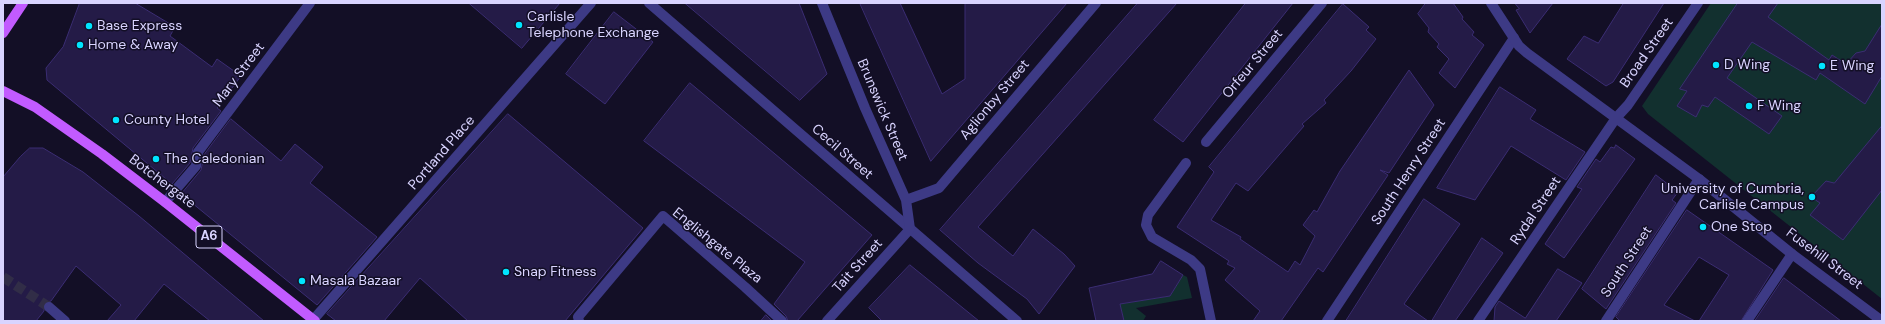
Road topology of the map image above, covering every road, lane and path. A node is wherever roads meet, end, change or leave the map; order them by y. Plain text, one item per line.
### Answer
1 (23, 3) edge
2 (310, 3) edge
3 (591, 3) edge
4 (649, 3) edge
5 (822, 3) edge
6 (1322, 3) edge
7 (1491, 3) edge
8 (1698, 3) edge
9 (1091, 5) edge
10 (3, 33) edge
11 (1514, 38) junction
12 (3, 91) edge
13 (1616, 118) junction
14 (1206, 142) dead end
15 (1186, 163) dead end
16 (1699, 179) junction
17 (906, 200) junction
18 (165, 202) junction
19 (910, 229) junction
20 (1792, 254) junction
21 (49, 307) tunnel mouth
22 (314, 320) edge
23 (65, 321) edge
24 (579, 321) edge
25 (782, 321) edge
26 (827, 321) edge
27 (1017, 321) edge
28 (1211, 321) edge
29 (1327, 321) edge
30 (1478, 321) edge
31 (1606, 321) edge
32 (1747, 321) edge
33 (1882, 321) edge

1 - 10 main road
2 - 18 street, Mary Street
3 - 22 street, Portland Place
4 - 19 street, Cecil Street
5 - 17 street, Brunswick Street
6 - 14 street, Orfeur Street
7 - 11 street, Fusehill Street
8 - 13 street, Broad Street
9 - 17 street, Aglionby Street
11 - 13 street, Fusehill Street
11 - 29 street, South Henry Street
12 - 18 main road, Botchergate / A6
13 - 16 street, Fusehill Street
13 - 30 street, Rydal Street
15 - 28 street
16 - 20 street, Fusehill Street
16 - 31 street, South Street
17 - 19 street, Brunswick Street
18 - 22 main road, Botchergate / A6
19 - 26 street, Tait Street
19 - 27 street, Cecil Street
20 - 32 street
20 - 33 street, Fusehill Street
21 - 23 street
24 - 25 street, Englishgate Plaza

